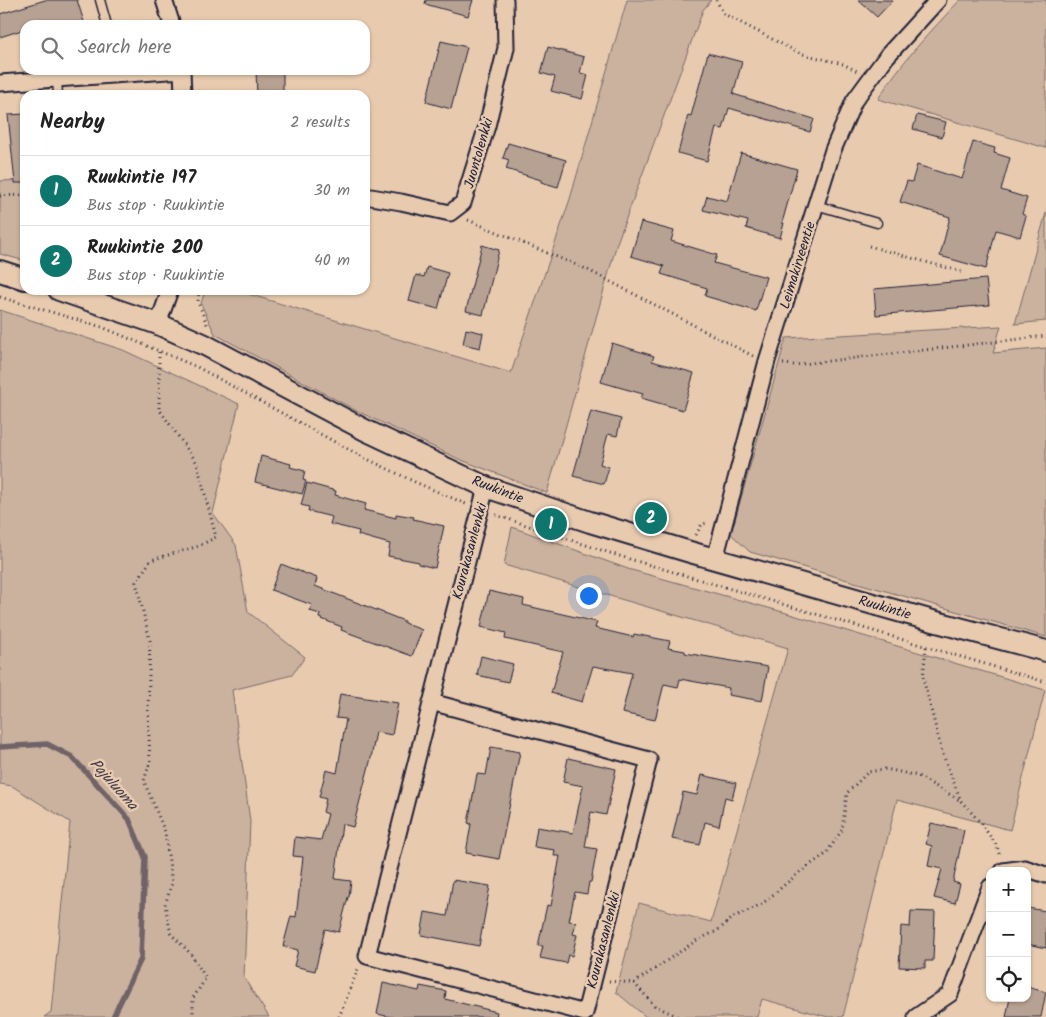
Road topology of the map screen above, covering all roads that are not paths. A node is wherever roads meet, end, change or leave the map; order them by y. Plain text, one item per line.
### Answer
1 (100, 0) edge
2 (164, 0) edge
3 (505, 0) edge
4 (938, 0) edge
5 (106, 20) edge
6 (170, 20) edge
7 (94, 75) edge
8 (182, 75) edge
9 (57, 79) junction
10 (0, 83) edge
11 (58, 90) edge
12 (184, 90) edge
13 (370, 197) edge
14 (816, 205) junction
15 (877, 223) dead end
16 (0, 271) edge
17 (20, 277) edge
18 (74, 295) edge
19 (168, 295) edge
20 (158, 324) junction
21 (486, 487) junction
22 (715, 559) junction
23 (1046, 652) edge
24 (431, 702) junction
25 (1031, 870) edge
26 (1046, 875) edge
27 (986, 898) edge
28 (916, 1017) edge

1 - 5 lane
2 - 6 street
3 - 13 street, Juontolenkki
4 - 14 street, Leimakirveentie
7 - 9 street
8 - 12 street
9 - 10 street
9 - 11 lane
14 - 15 lane
14 - 22 street, Leimakirveentie
16 - 17 street
18 - 20 street, Ruukintie
19 - 20 street
20 - 21 street, Ruukintie
21 - 22 street, Ruukintie
21 - 24 street, Kourakasanlenkki
22 - 23 street, Ruukintie
24 - 24 street, Kourakasanlenkki
25 - 26 street
27 - 28 street

